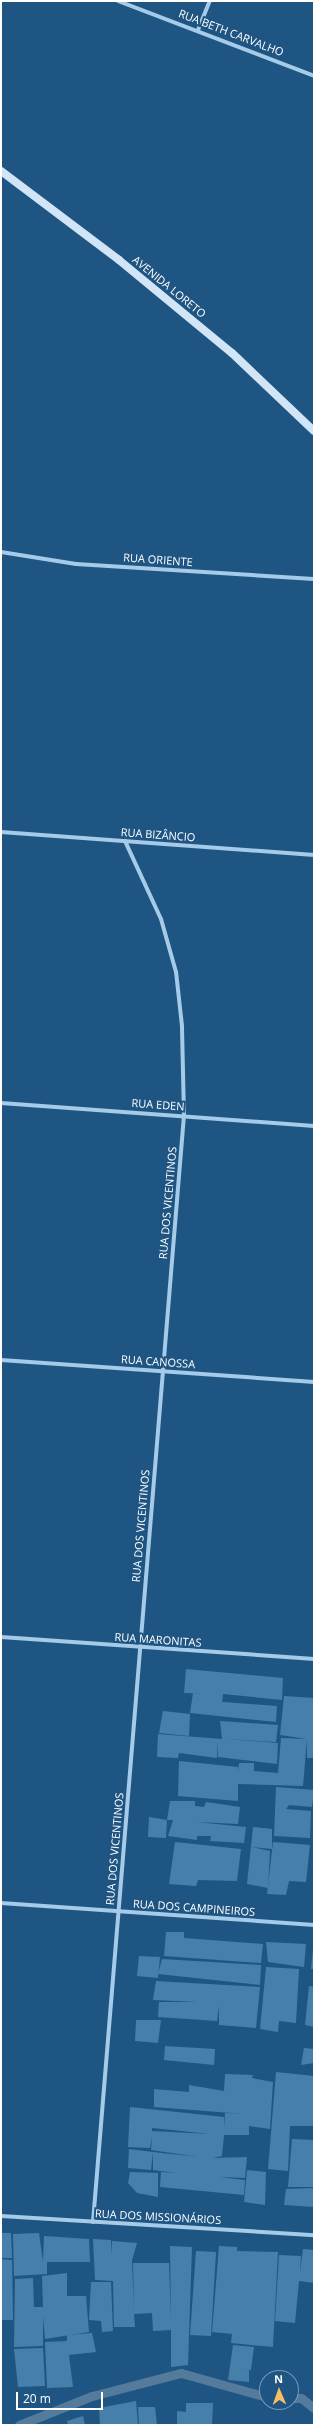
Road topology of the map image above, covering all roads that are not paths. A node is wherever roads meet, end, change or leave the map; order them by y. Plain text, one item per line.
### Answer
1 (118, 1) edge
2 (210, 1) edge
3 (198, 30) junction
4 (314, 76) edge
5 (1, 171) edge
6 (314, 431) edge
7 (1, 552) edge
8 (314, 579) edge
9 (1, 832) edge
10 (125, 841) junction
11 (314, 855) edge
12 (1, 1103) edge
13 (184, 1116) junction
14 (314, 1126) edge
15 (1, 1360) edge
16 (163, 1371) junction
17 (314, 1382) edge
18 (1, 1636) edge
19 (140, 1648) junction
20 (314, 1659) edge
21 (1, 1903) edge
22 (119, 1912) junction
23 (314, 1925) edge
24 (1, 2216) edge
25 (93, 2222) junction
26 (314, 2235) edge

1 - 3 street, RUA BETH CARVALHO
2 - 3 street
3 - 4 street, RUA BETH CARVALHO
5 - 6 street, AVENIDA LORETO
7 - 8 street, RUA ORIENTE
9 - 10 street, RUA BIZÂNCIO
10 - 11 street, RUA BIZÂNCIO
10 - 13 street, RUA DOS VICENTINOS
12 - 13 street, RUA EDEN
13 - 14 street, RUA EDEN
13 - 16 street, RUA DOS VICENTINOS
15 - 16 street, RUA CANOSSA
16 - 17 street, RUA CANOSSA
16 - 19 street, RUA DOS VICENTINOS
18 - 19 street, RUA MARONITAS
19 - 20 street, RUA MARONITAS
19 - 22 street, RUA DOS VICENTINOS
21 - 22 street, RUA DOS CAMPINEIROS
22 - 23 street, RUA DOS CAMPINEIROS
22 - 25 street, RUA DOS VICENTINOS
24 - 25 street, RUA DOS MISSIONÁRIOS
25 - 26 street, RUA DOS MISSIONÁRIOS

